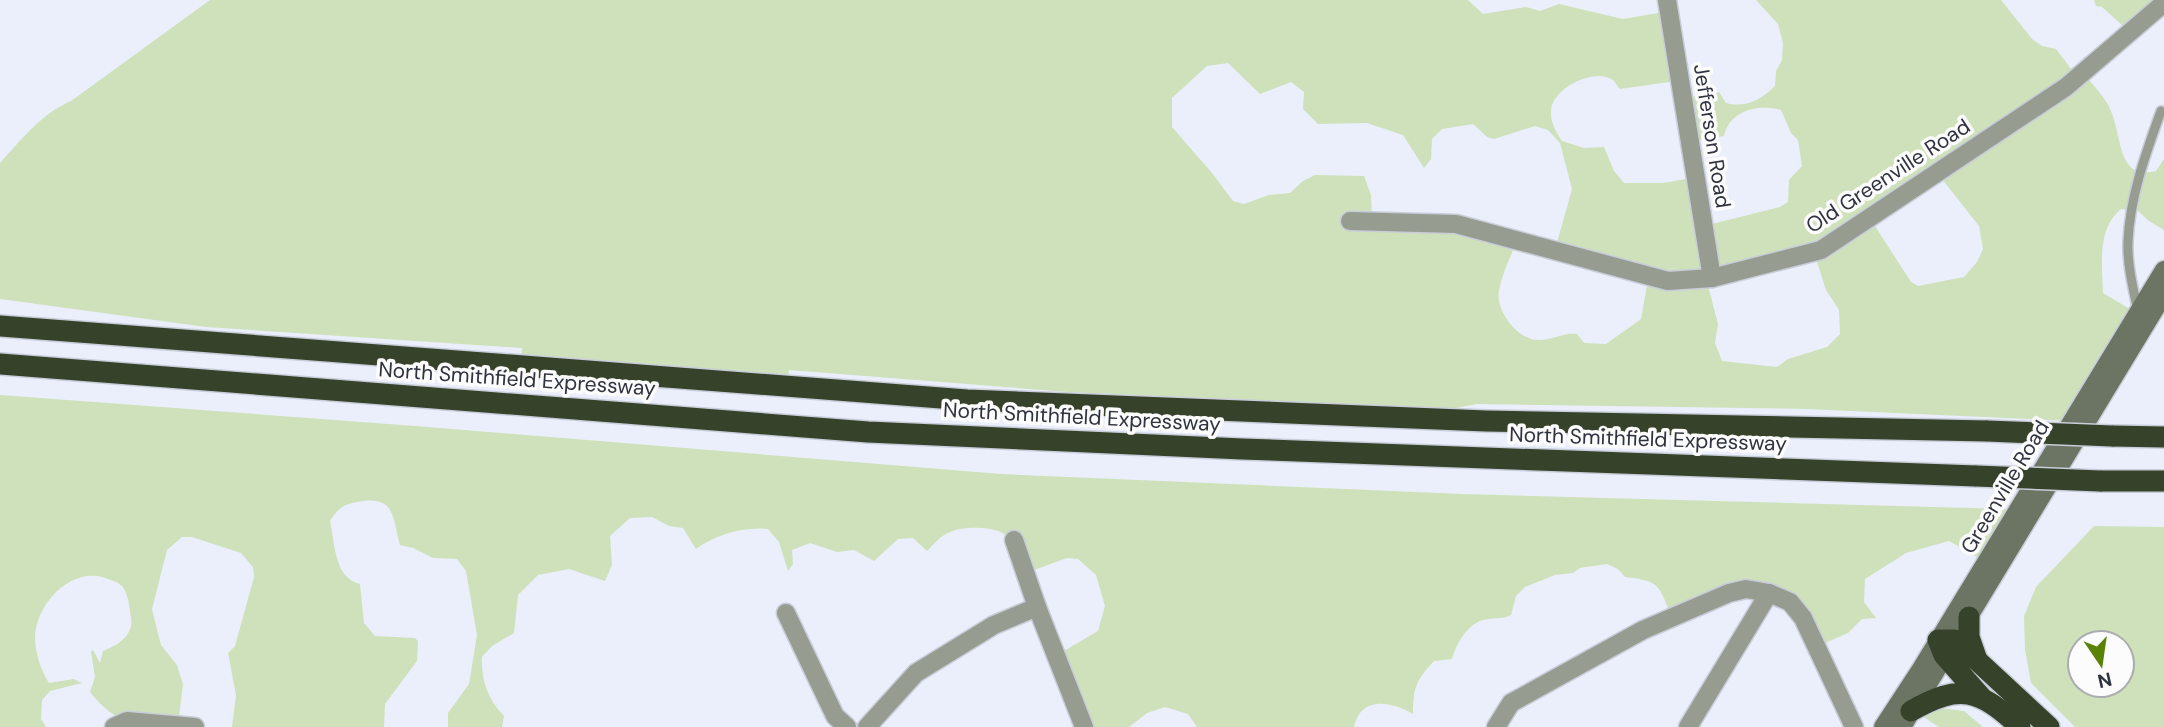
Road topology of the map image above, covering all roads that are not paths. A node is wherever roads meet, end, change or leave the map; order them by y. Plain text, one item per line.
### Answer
1 (1667, 0) edge
2 (2164, 3) edge
3 (2161, 111) dead end
4 (1350, 221) dead end
5 (2164, 270) edge
6 (1712, 278) junction
7 (2164, 294) edge
8 (2138, 312) junction
9 (0, 326) edge
10 (0, 365) edge
11 (2164, 437) edge
12 (2164, 481) edge
13 (1014, 540) dead end
14 (1769, 593) junction
15 (1037, 607) junction
16 (786, 613) dead end
17 (1969, 617) junction
18 (1946, 645) junction
19 (1978, 662) junction
20 (1982, 698) junction
21 (1907, 719) edge
22 (121, 724) edge
23 (195, 727) edge
24 (847, 727) edge
25 (867, 727) edge
26 (1084, 727) edge
27 (1496, 727) edge
28 (1688, 727) edge
29 (1854, 727) edge
30 (1883, 727) edge
31 (2020, 727) edge
32 (2049, 727) edge

1 - 6 street, Jefferson Road
2 - 6 street, Old Greenville Road
3 - 8 lane
4 - 6 street, Old Greenville Road
5 - 8 main road, Greenville Road
7 - 17 main road, Greenville Road
8 - 18 main road, Greenville Road
9 - 11 highway, North Smithfield Expressway, bridge
10 - 12 highway, North Smithfield Expressway, bridge
13 - 15 street
14 - 27 street
14 - 28 street
14 - 29 street
15 - 25 street
15 - 26 street
16 - 24 street
17 - 18 main road, Greenville Road
17 - 19 highway
18 - 19 highway
18 - 20 highway
18 - 21 main road, Greenville Road
18 - 30 main road, Greenville Road
19 - 32 highway
20 - 21 highway
20 - 31 highway
22 - 23 street

